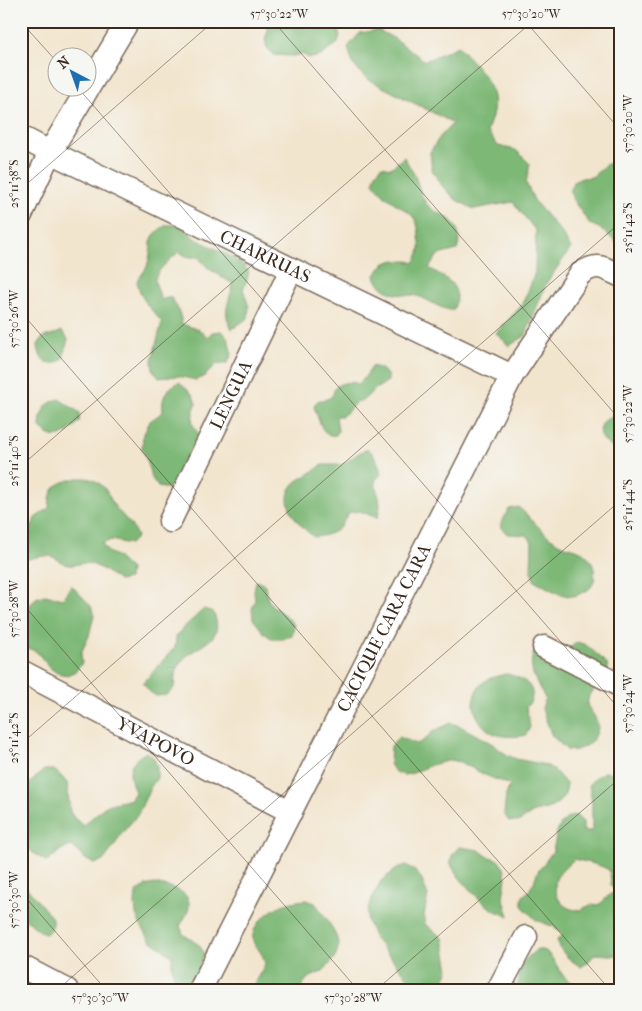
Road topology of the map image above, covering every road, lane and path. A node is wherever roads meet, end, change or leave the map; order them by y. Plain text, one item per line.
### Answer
1 (128, 21) edge
2 (21, 137) edge
3 (50, 152) junction
4 (21, 215) edge
5 (291, 270) junction
6 (621, 276) edge
7 (512, 376) junction
8 (170, 521) dead end
9 (544, 647) dead end
10 (21, 671) edge
11 (621, 686) edge
12 (291, 812) junction
13 (526, 937) dead end
14 (21, 966) edge
15 (67, 990) edge
16 (200, 990) edge
17 (498, 990) edge

1 - 3 street
2 - 3 street, CHARRUAS
3 - 4 street
3 - 5 street, CHARRUAS
5 - 7 street, CHARRUAS
5 - 8 street, LENGUA
6 - 7 street, CACIQUE CARA CARA
7 - 12 street, CACIQUE CARA CARA
9 - 11 street
10 - 12 street, YVAPOVO
12 - 16 street, CACIQUE CARA CARA
13 - 17 street
14 - 15 street

